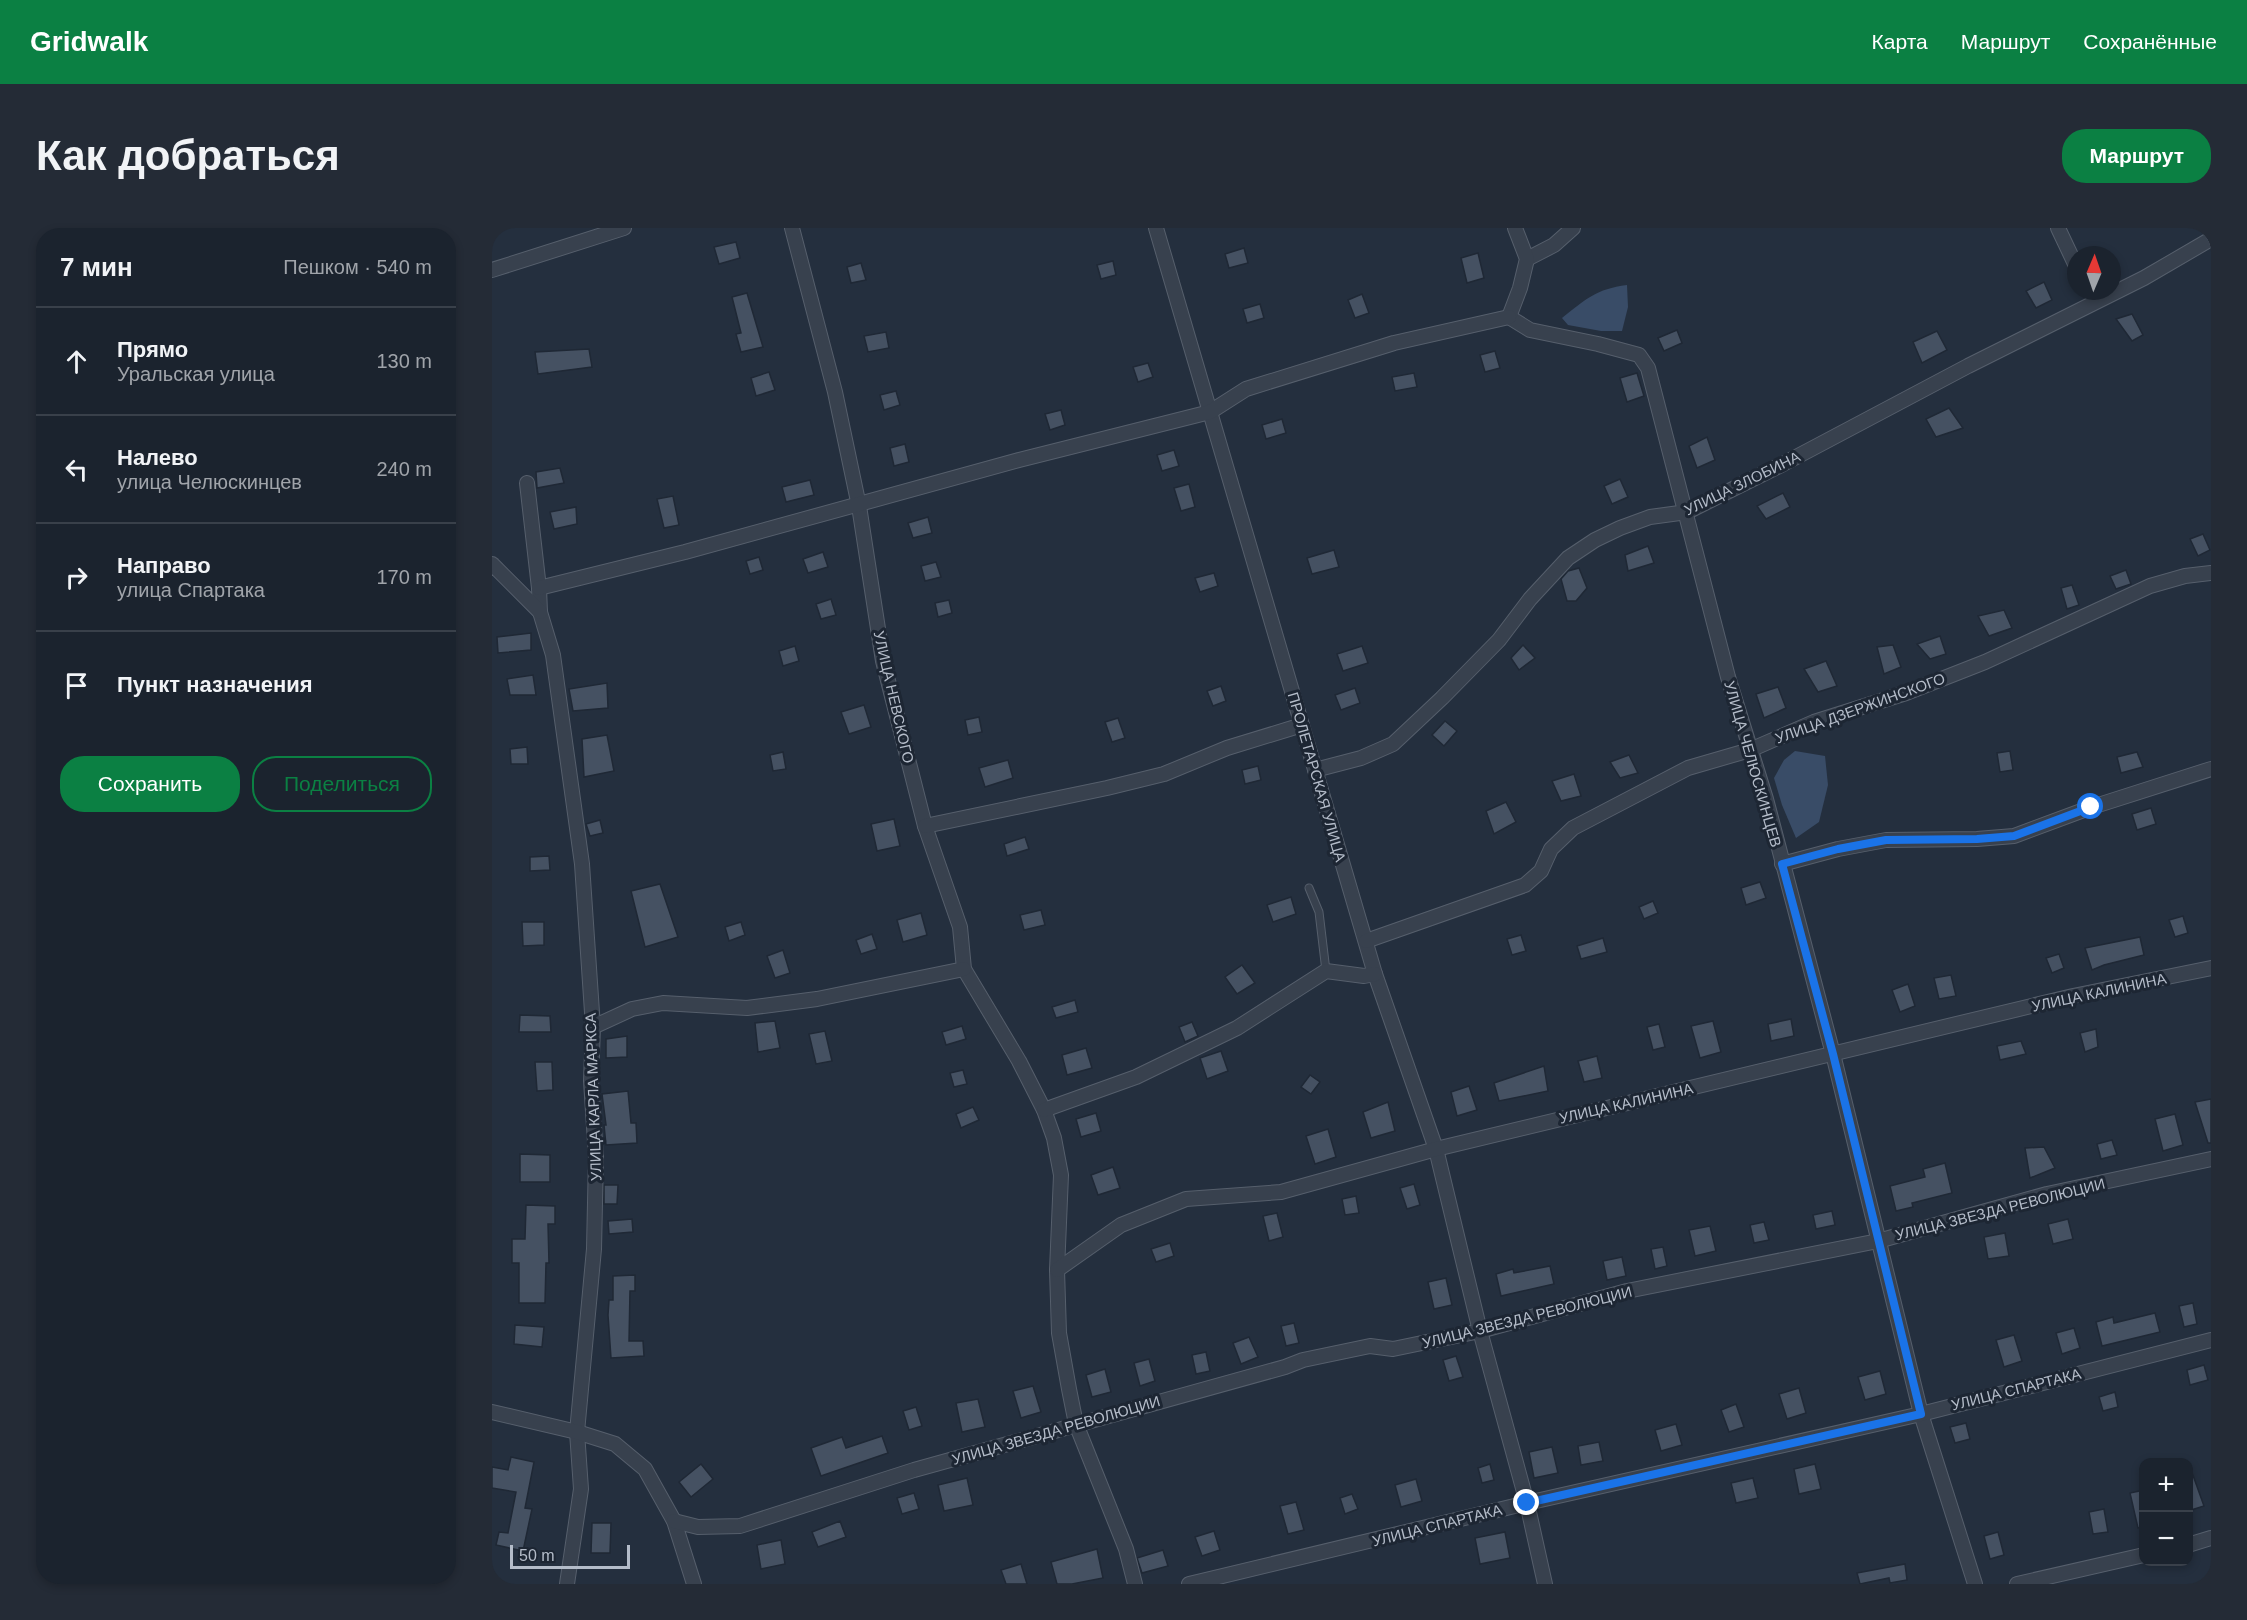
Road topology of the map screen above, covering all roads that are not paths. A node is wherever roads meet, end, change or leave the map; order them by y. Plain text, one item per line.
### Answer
1 (624, 228) edge
2 (792, 228) edge
3 (1156, 228) edge
4 (1515, 228) edge
5 (1573, 228) edge
6 (2058, 228) edge
7 (2211, 239) edge
8 (2067, 247) edge
9 (1527, 259) junction
10 (492, 270) edge
11 (2091, 300) edge
12 (2093, 305) junction
13 (1509, 317) junction
14 (1210, 412) junction
15 (527, 483) dead end
16 (859, 506) junction
17 (1687, 512) junction
18 (492, 564) edge
19 (2211, 573) edge
20 (540, 588) junction
21 (540, 612) junction
22 (1302, 725) junction
23 (1750, 750) junction
24 (1315, 770) junction
25 (2211, 770) edge
26 (925, 826) junction
27 (1782, 864) junction
28 (1309, 888) dead end
29 (1366, 941) junction
30 (2211, 968) edge
31 (964, 969) junction
32 (1326, 970) junction
33 (1376, 974) junction
34 (593, 1027) junction
35 (1833, 1054) junction
36 (1044, 1110) junction
37 (1436, 1149) junction
38 (2211, 1159) edge
39 (1878, 1241) junction
40 (1057, 1270) junction
41 (1480, 1331) junction
42 (2211, 1340) edge
43 (492, 1412) edge
44 (1921, 1414) junction
45 (1076, 1424) junction
46 (577, 1432) junction
47 (1527, 1503) junction
48 (674, 1521) junction
49 (2211, 1538) edge
50 (2193, 1543) edge
51 (2139, 1556) edge
52 (567, 1584) edge
53 (694, 1584) edge
54 (1136, 1584) edge
55 (1189, 1584) edge
56 (1545, 1584) edge
57 (1975, 1584) edge
58 (2017, 1584) edge

1 - 10 street
2 - 16 street, УЛИЦА НЕВСКОГО
3 - 14 street, ПРОЛЕТАРСКАЯ УЛИЦА
4 - 9 street
5 - 9 street
6 - 8 street
7 - 12 street, УЛИЦА ЗЛОБИНА
9 - 13 street
11 - 12 street
12 - 17 street, УЛИЦА ЗЛОБИНА
13 - 14 street
13 - 17 street, УЛИЦА ЧЕЛЮСКИНЦЕВ
14 - 16 street
14 - 22 street, ПРОЛЕТАРСКАЯ УЛИЦА
15 - 20 street, УЛИЦА КАРЛА МАРКСА
16 - 20 street
16 - 26 street, УЛИЦА НЕВСКОГО
17 - 23 street, УЛИЦА ЧЕЛЮСКИНЦЕВ
17 - 24 street, УЛИЦА ЗЛОБИНА
18 - 21 street, УЛИЦА КАРЛА МАРКСА
19 - 23 street, УЛИЦА ДЗЕРЖИНСКОГО
20 - 21 street, УЛИЦА КАРЛА МАРКСА
21 - 34 street, УЛИЦА КАРЛА МАРКСА
22 - 24 street, ПРОЛЕТАРСКАЯ УЛИЦА
22 - 26 street
23 - 27 street, УЛИЦА ЧЕЛЮСКИНЦЕВ
23 - 29 street, УЛИЦА ДЗЕРЖИНСКОГО
24 - 29 street, ПРОЛЕТАРСКАЯ УЛИЦА
25 - 27 street
26 - 31 street, УЛИЦА НЕВСКОГО
27 - 35 street, УЛИЦА ЧЕЛЮСКИНЦЕВ
28 - 32 lane
29 - 33 street, ПРОЛЕТАРСКАЯ УЛИЦА
30 - 35 street, УЛИЦА КАЛИНИНА
31 - 34 street
31 - 36 street, УЛИЦА НЕВСКОГО
32 - 33 street
32 - 36 street
33 - 37 street, ПРОЛЕТАРСКАЯ УЛИЦА
34 - 46 street, УЛИЦА КАРЛА МАРКСА
35 - 37 street, УЛИЦА КАЛИНИНА
35 - 39 street, УЛИЦА ЧЕЛЮСКИНЦЕВ
36 - 40 street, УЛИЦА НЕВСКОГО
37 - 40 street, УЛИЦА КАЛИНИНА
37 - 41 street, ПРОЛЕТАРСКАЯ УЛИЦА
38 - 39 street, УЛИЦА ЗВЕЗДА РЕВОЛЮЦИИ
39 - 41 street, УЛИЦА ЗВЕЗДА РЕВОЛЮЦИИ
39 - 44 street, УЛИЦА ЧЕЛЮСКИНЦЕВ
40 - 45 street, УЛИЦА НЕВСКОГО
41 - 45 street, УЛИЦА ЗВЕЗДА РЕВОЛЮЦИИ
41 - 47 street, ПРОЛЕТАРСКАЯ УЛИЦА
42 - 44 street, УЛИЦА СПАРТАКА
43 - 46 street
44 - 47 street, УЛИЦА СПАРТАКА
44 - 57 street, УЛИЦА ЧЕЛЮСКИНЦЕВ
45 - 48 street, УЛИЦА ЗВЕЗДА РЕВОЛЮЦИИ
45 - 54 street, УЛИЦА НЕВСКОГО
46 - 48 street
46 - 52 street, УЛИЦА КАРЛА МАРКСА
47 - 55 street, УЛИЦА СПАРТАКА
47 - 56 street, ПРОЛЕТАРСКАЯ УЛИЦА
48 - 53 street
49 - 50 street
51 - 58 street

